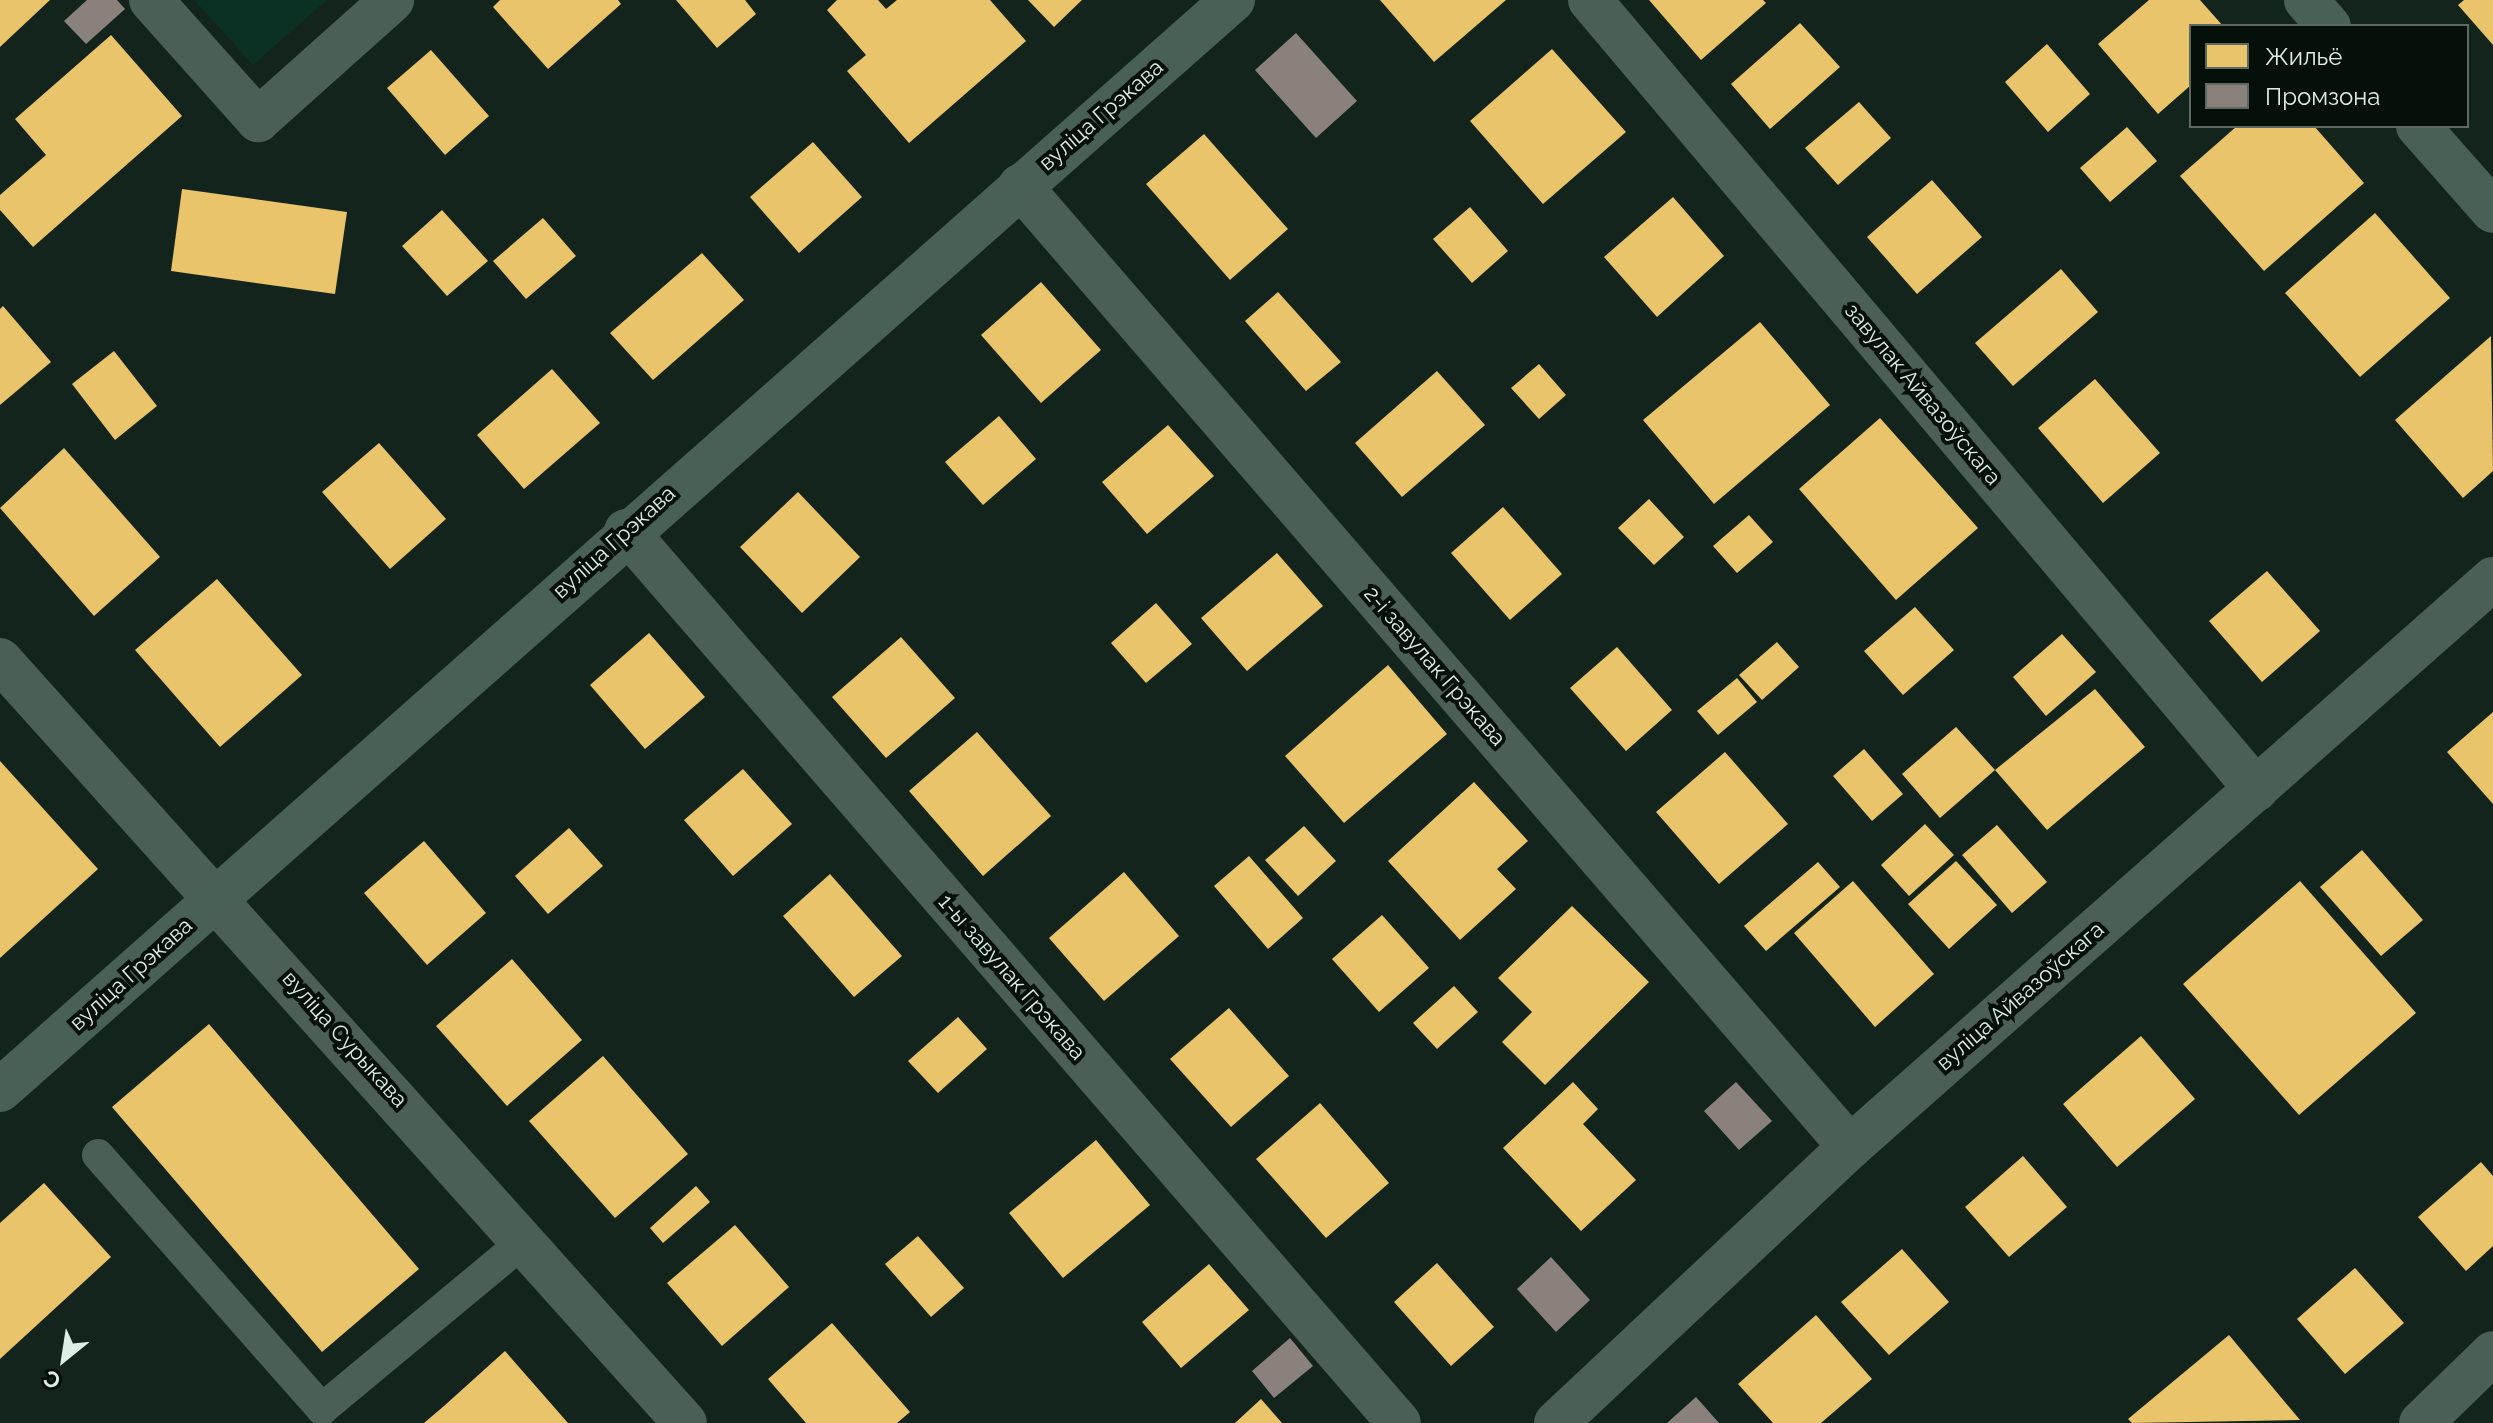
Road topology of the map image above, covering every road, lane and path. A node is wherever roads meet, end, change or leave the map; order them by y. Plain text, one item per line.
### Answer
1 (151, 0) edge
2 (392, 0) edge
3 (1233, 0) edge
4 (1590, 0) edge
5 (2420, 128) edge
6 (1020, 186) junction
7 (2493, 211) edge
8 (626, 531) junction
9 (2493, 579) edge
10 (0, 660) edge
11 (2256, 789) junction
12 (218, 897) junction
13 (0, 1090) edge
14 (1850, 1147) junction
15 (98, 1155) dead end
16 (524, 1241) junction
17 (2493, 1353) edge
18 (678, 1421) edge
19 (1399, 1423) edge
20 (1556, 1423) edge
21 (2421, 1423) edge

1 - 2 street
3 - 6 street, вуліца Грэкава
4 - 11 street, завулак Айвазоўскага
5 - 7 street
6 - 8 street, вуліца Грэкава
6 - 14 street, 2-і завулак Грэкава
8 - 12 street, вуліца Грэкава
8 - 19 street, 1-ы завулак Грэкава
9 - 11 street, вуліца Айвазоўскага
10 - 12 street, вуліца Сурыкава
11 - 14 street, вуліца Айвазоўскага
12 - 13 street, вуліца Грэкава
12 - 16 street, вуліца Сурыкава
14 - 20 street, вуліца Айвазоўскага
15 - 16 lane
16 - 18 street, вуліца Сурыкава
17 - 21 street

